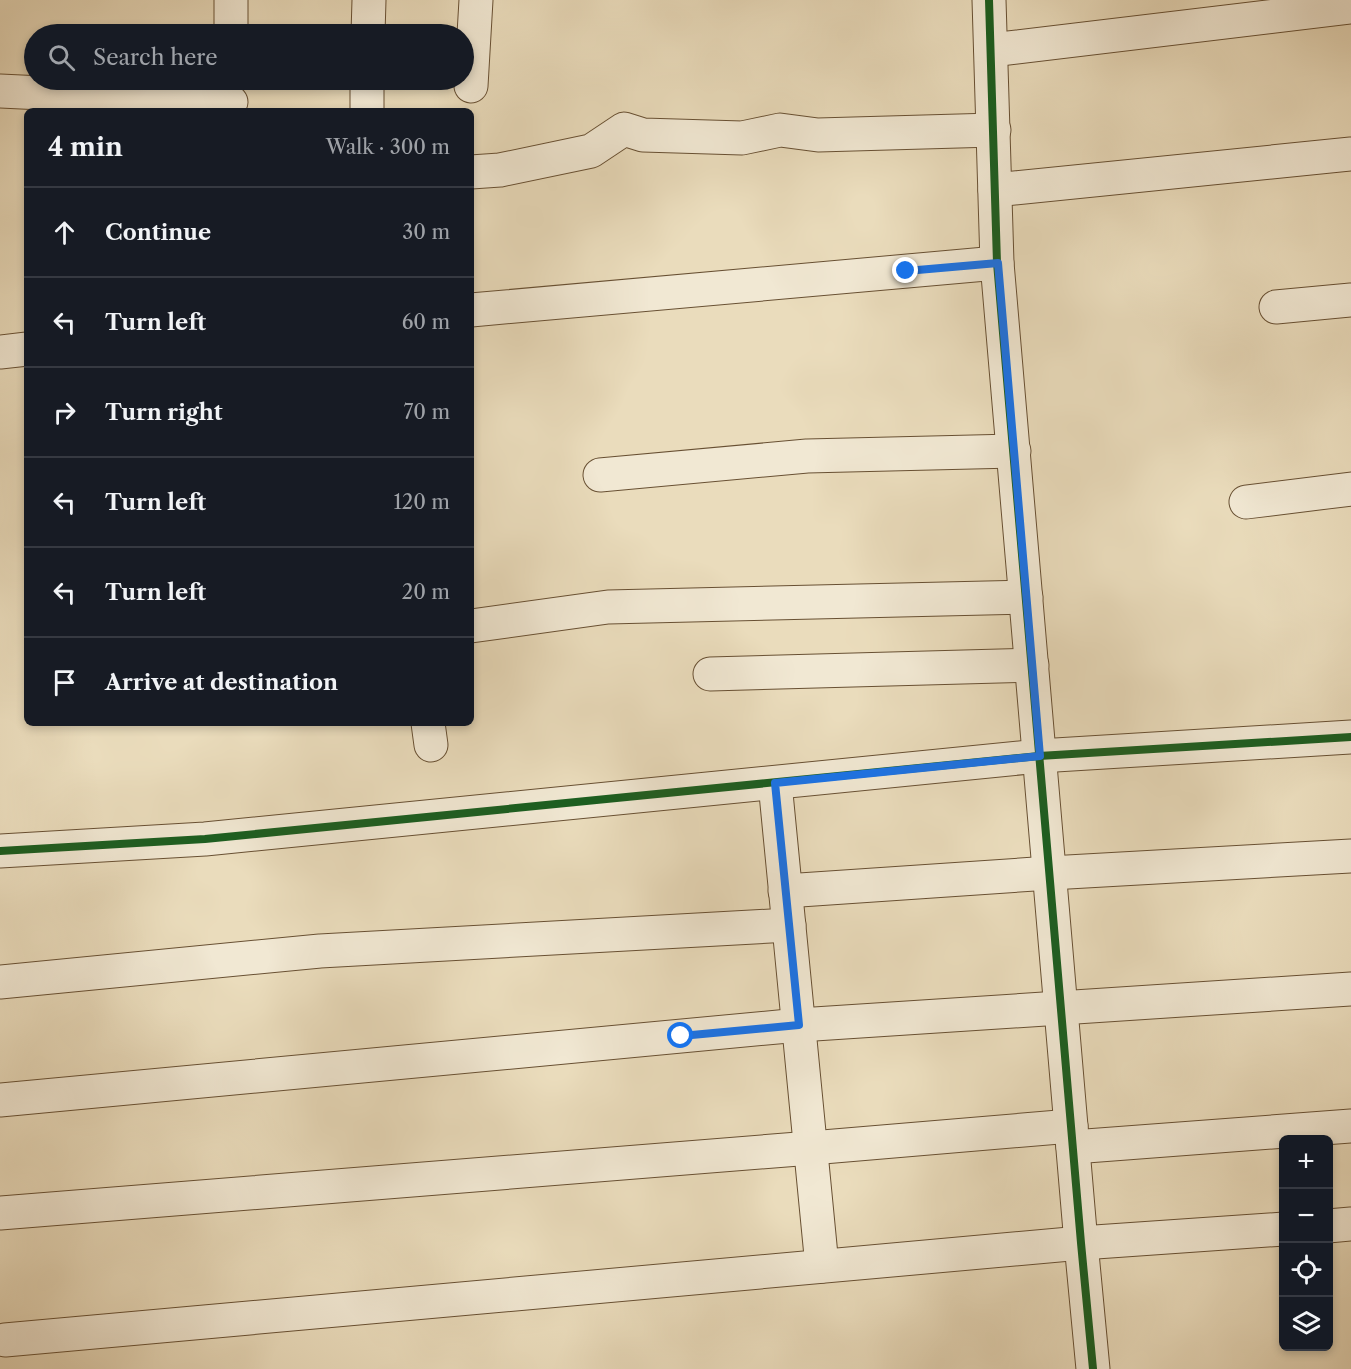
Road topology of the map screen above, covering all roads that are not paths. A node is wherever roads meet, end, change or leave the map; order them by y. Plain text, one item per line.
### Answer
1 (231, 0) edge
2 (369, 0) edge
3 (476, 0) edge
4 (976, 0) edge
5 (989, 0) edge
6 (1351, 7) edge
7 (231, 24) edge
8 (368, 24) edge
9 (474, 34) edge
10 (991, 50) junction
11 (368, 90) edge
12 (0, 91) edge
13 (231, 98) edge
14 (367, 108) edge
15 (994, 130) junction
16 (1351, 154) edge
17 (474, 171) edge
18 (995, 190) junction
19 (998, 263) junction
20 (1351, 300) edge
21 (1276, 307) dead end
22 (474, 310) edge
23 (24, 349) edge
24 (0, 352) edge
25 (1014, 451) junction
26 (600, 475) dead end
27 (1351, 489) edge
28 (1246, 502) dead end
29 (1026, 597) junction
30 (474, 626) edge
31 (1032, 665) junction
32 (710, 674) dead end
33 (1351, 737) edge
34 (1040, 756) junction
35 (775, 783) junction
36 (0, 851) edge
37 (1351, 856) edge
38 (1050, 873) junction
39 (785, 891) junction
40 (789, 925) junction
41 (0, 982) edge
42 (1351, 990) edge
43 (1061, 1008) junction
44 (799, 1025) junction
45 (0, 1100) edge
46 (1351, 1126) edge
47 (1072, 1136) junction
48 (811, 1148) junction
49 (0, 1213) edge
50 (1351, 1224) edge
51 (1333, 1226) edge
52 (1279, 1229) edge
53 (1081, 1243) junction
54 (822, 1266) junction
55 (5, 1340) dead end
56 (1093, 1369) edge

1 - 7 street
2 - 8 street
3 - 9 street
4 - 5 street
5 - 10 street
6 - 10 street
10 - 15 street
11 - 14 street
12 - 13 street
15 - 17 street
15 - 18 street
16 - 18 street
18 - 19 street
19 - 22 street
19 - 25 street
20 - 21 street
23 - 24 street
25 - 26 street
25 - 29 street
27 - 28 street
29 - 30 street
29 - 31 street
31 - 32 street
31 - 34 street
33 - 34 street
34 - 35 street
34 - 38 street
35 - 36 street
35 - 39 street
37 - 38 street
38 - 39 street
38 - 43 street
39 - 40 street
40 - 41 street
40 - 44 street
42 - 43 street
43 - 44 street
43 - 47 street
44 - 45 street
44 - 48 street
46 - 47 street
47 - 48 street
47 - 53 street
48 - 49 street
48 - 54 street
50 - 51 street
52 - 53 street
53 - 54 street
53 - 56 street
54 - 55 street

